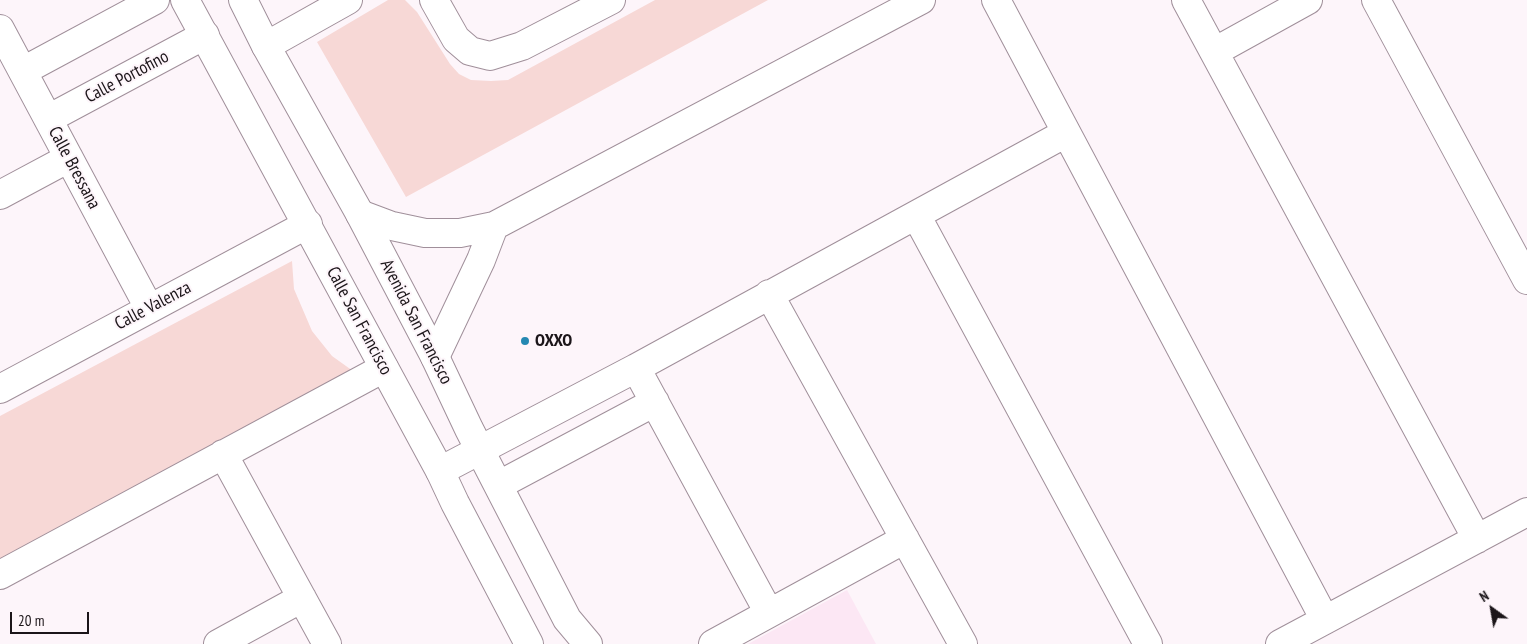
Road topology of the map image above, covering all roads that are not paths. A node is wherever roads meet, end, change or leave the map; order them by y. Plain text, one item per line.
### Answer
1 (155, 0) edge
2 (185, 0) edge
3 (243, 0) edge
4 (348, 0) edge
5 (434, 0) edge
6 (611, 0) edge
7 (921, 0) edge
8 (996, 0) edge
9 (1186, 0) edge
10 (1308, 0) edge
11 (1376, 0) edge
12 (0, 29) edge
13 (205, 35) junction
14 (266, 46) junction
15 (1214, 52) junction
16 (23, 72) junction
17 (48, 119) junction
18 (1066, 133) junction
19 (69, 158) junction
20 (0, 195) edge
21 (360, 214) junction
22 (916, 215) junction
23 (308, 224) junction
24 (494, 226) junction
25 (1527, 280) edge
26 (769, 294) junction
27 (149, 308) junction
28 (435, 357) junction
29 (384, 368) junction
30 (636, 368) junction
31 (0, 389) edge
32 (655, 402) junction
33 (480, 450) junction
34 (223, 454) junction
35 (440, 470) junction
36 (499, 485) junction
37 (1527, 512) edge
38 (905, 539) junction
39 (1477, 539) junction
40 (0, 575) edge
41 (302, 598) junction
42 (769, 613) junction
43 (1325, 620) junction
44 (218, 644) edge
45 (327, 644) edge
46 (529, 644) edge
47 (588, 644) edge
48 (713, 644) edge
49 (963, 644) edge
50 (1148, 644) edge
51 (1280, 644) edge

1 - 16 street
2 - 13 street, Calle San Francisco
3 - 14 street, Avenida San Francisco
4 - 14 street
5 - 6 street
7 - 24 street
8 - 18 street
9 - 15 street
10 - 15 street
11 - 25 street
12 - 16 street, Calle Bressana
13 - 17 street, Calle Portofino
13 - 23 street, Calle San Francisco
14 - 21 street, Avenida San Francisco
15 - 39 street
16 - 17 street, Calle Bressana
17 - 19 street, Calle Bressana
18 - 22 street
18 - 43 street
19 - 20 street
19 - 27 street, Calle Bressana
21 - 24 street
21 - 28 street, Avenida San Francisco
22 - 26 street
22 - 50 street
23 - 27 street, Calle Valenza
23 - 29 street, Calle San Francisco
24 - 28 street
26 - 30 street
26 - 38 street
27 - 31 street, Calle Valenza
28 - 33 street, Avenida San Francisco
29 - 34 street
29 - 35 street, Calle San Francisco
30 - 32 street
30 - 33 street
32 - 36 street
32 - 42 street
33 - 35 street
33 - 36 street, Avenida San Francisco
34 - 40 street
34 - 41 street
35 - 46 street, Calle San Francisco
36 - 47 street, Avenida San Francisco
37 - 39 street
38 - 42 street
38 - 49 street
39 - 43 street
41 - 44 street
41 - 45 street
42 - 48 street
43 - 51 street

